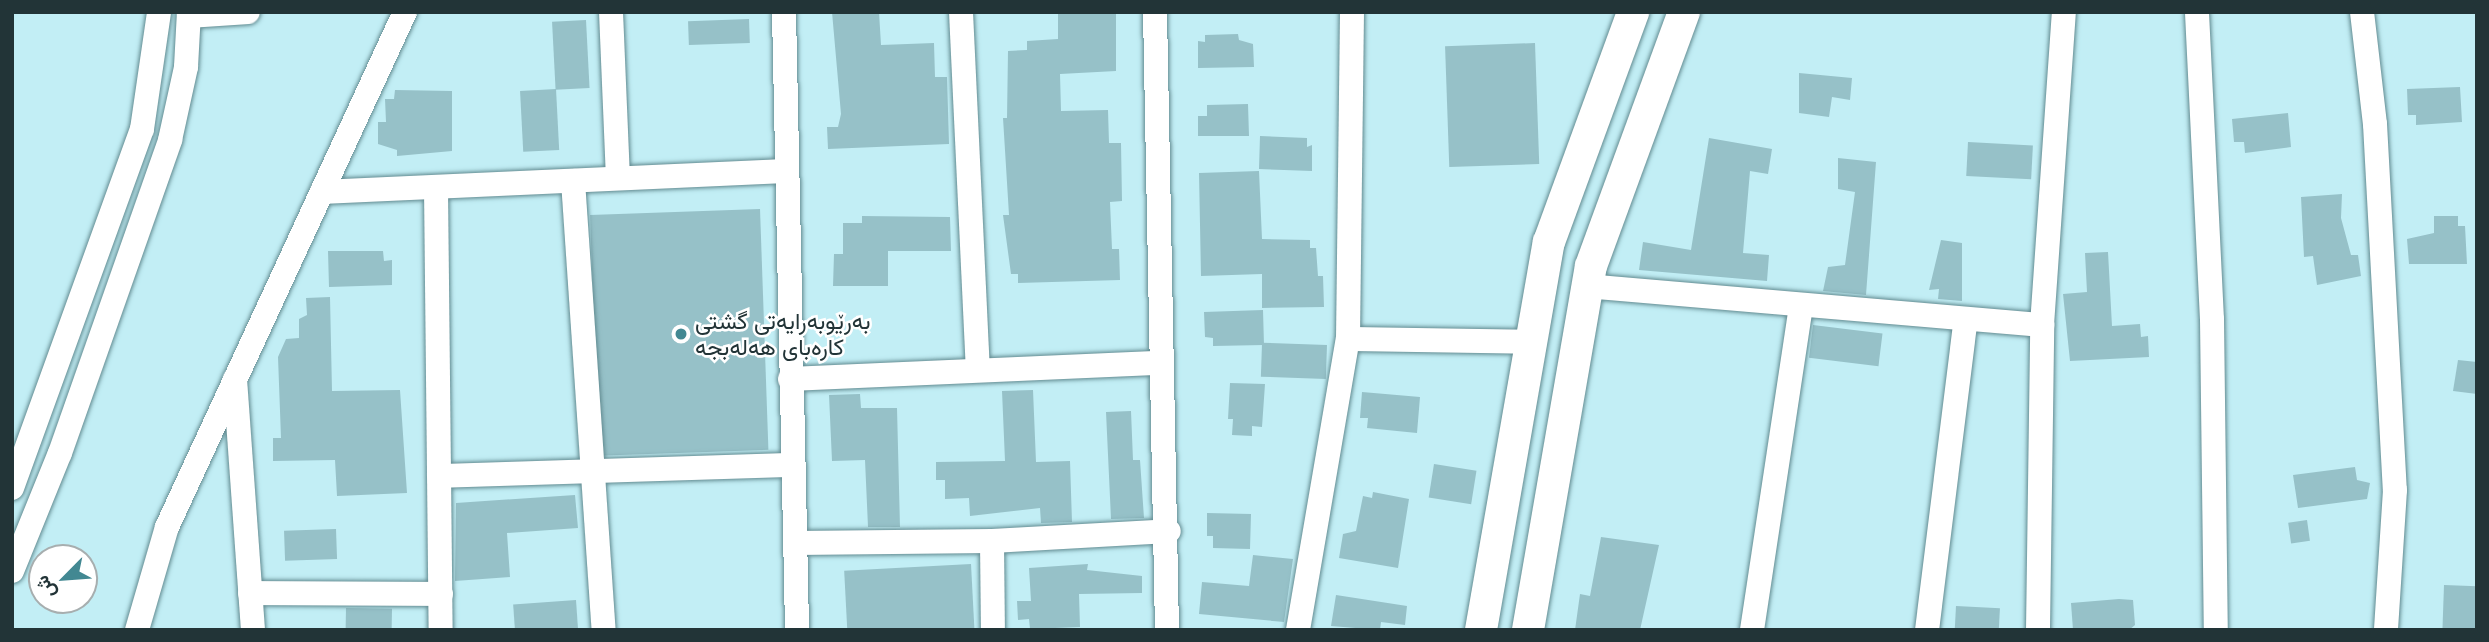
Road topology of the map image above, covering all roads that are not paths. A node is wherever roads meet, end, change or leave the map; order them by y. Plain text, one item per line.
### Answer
1 (159, 12) edge
2 (248, 12) edge
3 (405, 12) edge
4 (611, 12) edge
5 (784, 12) edge
6 (961, 12) edge
7 (1154, 12) edge
8 (1352, 12) edge
9 (1633, 12) edge
10 (1684, 12) edge
11 (2064, 12) edge
12 (2362, 12) edge
13 (2197, 13) edge
14 (189, 14) edge
15 (785, 171) junction
16 (618, 178) junction
17 (573, 181) junction
18 (436, 187) junction
19 (321, 192) junction
20 (1586, 286) junction
21 (1801, 306) junction
22 (1966, 319) junction
23 (2042, 325) junction
24 (1348, 339) junction
25 (1532, 342) junction
26 (1160, 363) junction
27 (978, 370) junction
28 (234, 377) junction
29 (790, 379) junction
30 (792, 465) junction
31 (593, 474) junction
32 (439, 476) junction
33 (12, 488) edge
34 (1169, 531) junction
35 (992, 541) junction
36 (794, 543) junction
37 (12, 571) edge
38 (250, 593) junction
39 (440, 594) junction
40 (137, 630) edge
41 (253, 630) edge
42 (441, 630) edge
43 (604, 630) edge
44 (797, 630) edge
45 (993, 630) edge
46 (1167, 630) edge
47 (1298, 630) edge
48 (1481, 630) edge
49 (1528, 630) edge
50 (1752, 630) edge
51 (1927, 630) edge
52 (2038, 630) edge
53 (2216, 630) edge
54 (2386, 630) edge

1 - 33 street
2 - 14 street
3 - 19 street
4 - 16 street
5 - 15 street
6 - 27 street
7 - 26 street
8 - 24 street
9 - 25 main road
10 - 20 main road
11 - 23 street
12 - 54 street
13 - 53 street
14 - 37 street
15 - 16 street
15 - 29 street
16 - 17 street
17 - 18 street
17 - 31 street
18 - 19 street
18 - 32 street
19 - 28 street
20 - 21 street
20 - 49 main road
21 - 22 street
21 - 50 street
22 - 23 street
22 - 51 street
23 - 52 street
24 - 25 street
24 - 47 street
25 - 48 main road
26 - 27 street
26 - 34 street
27 - 29 street
28 - 38 street
28 - 40 street
29 - 30 street
30 - 31 street
30 - 36 street
31 - 32 street
31 - 43 street
32 - 39 street
34 - 35 street
34 - 46 street
35 - 36 street
35 - 45 street
36 - 44 street
38 - 39 street
38 - 41 street
39 - 42 street

